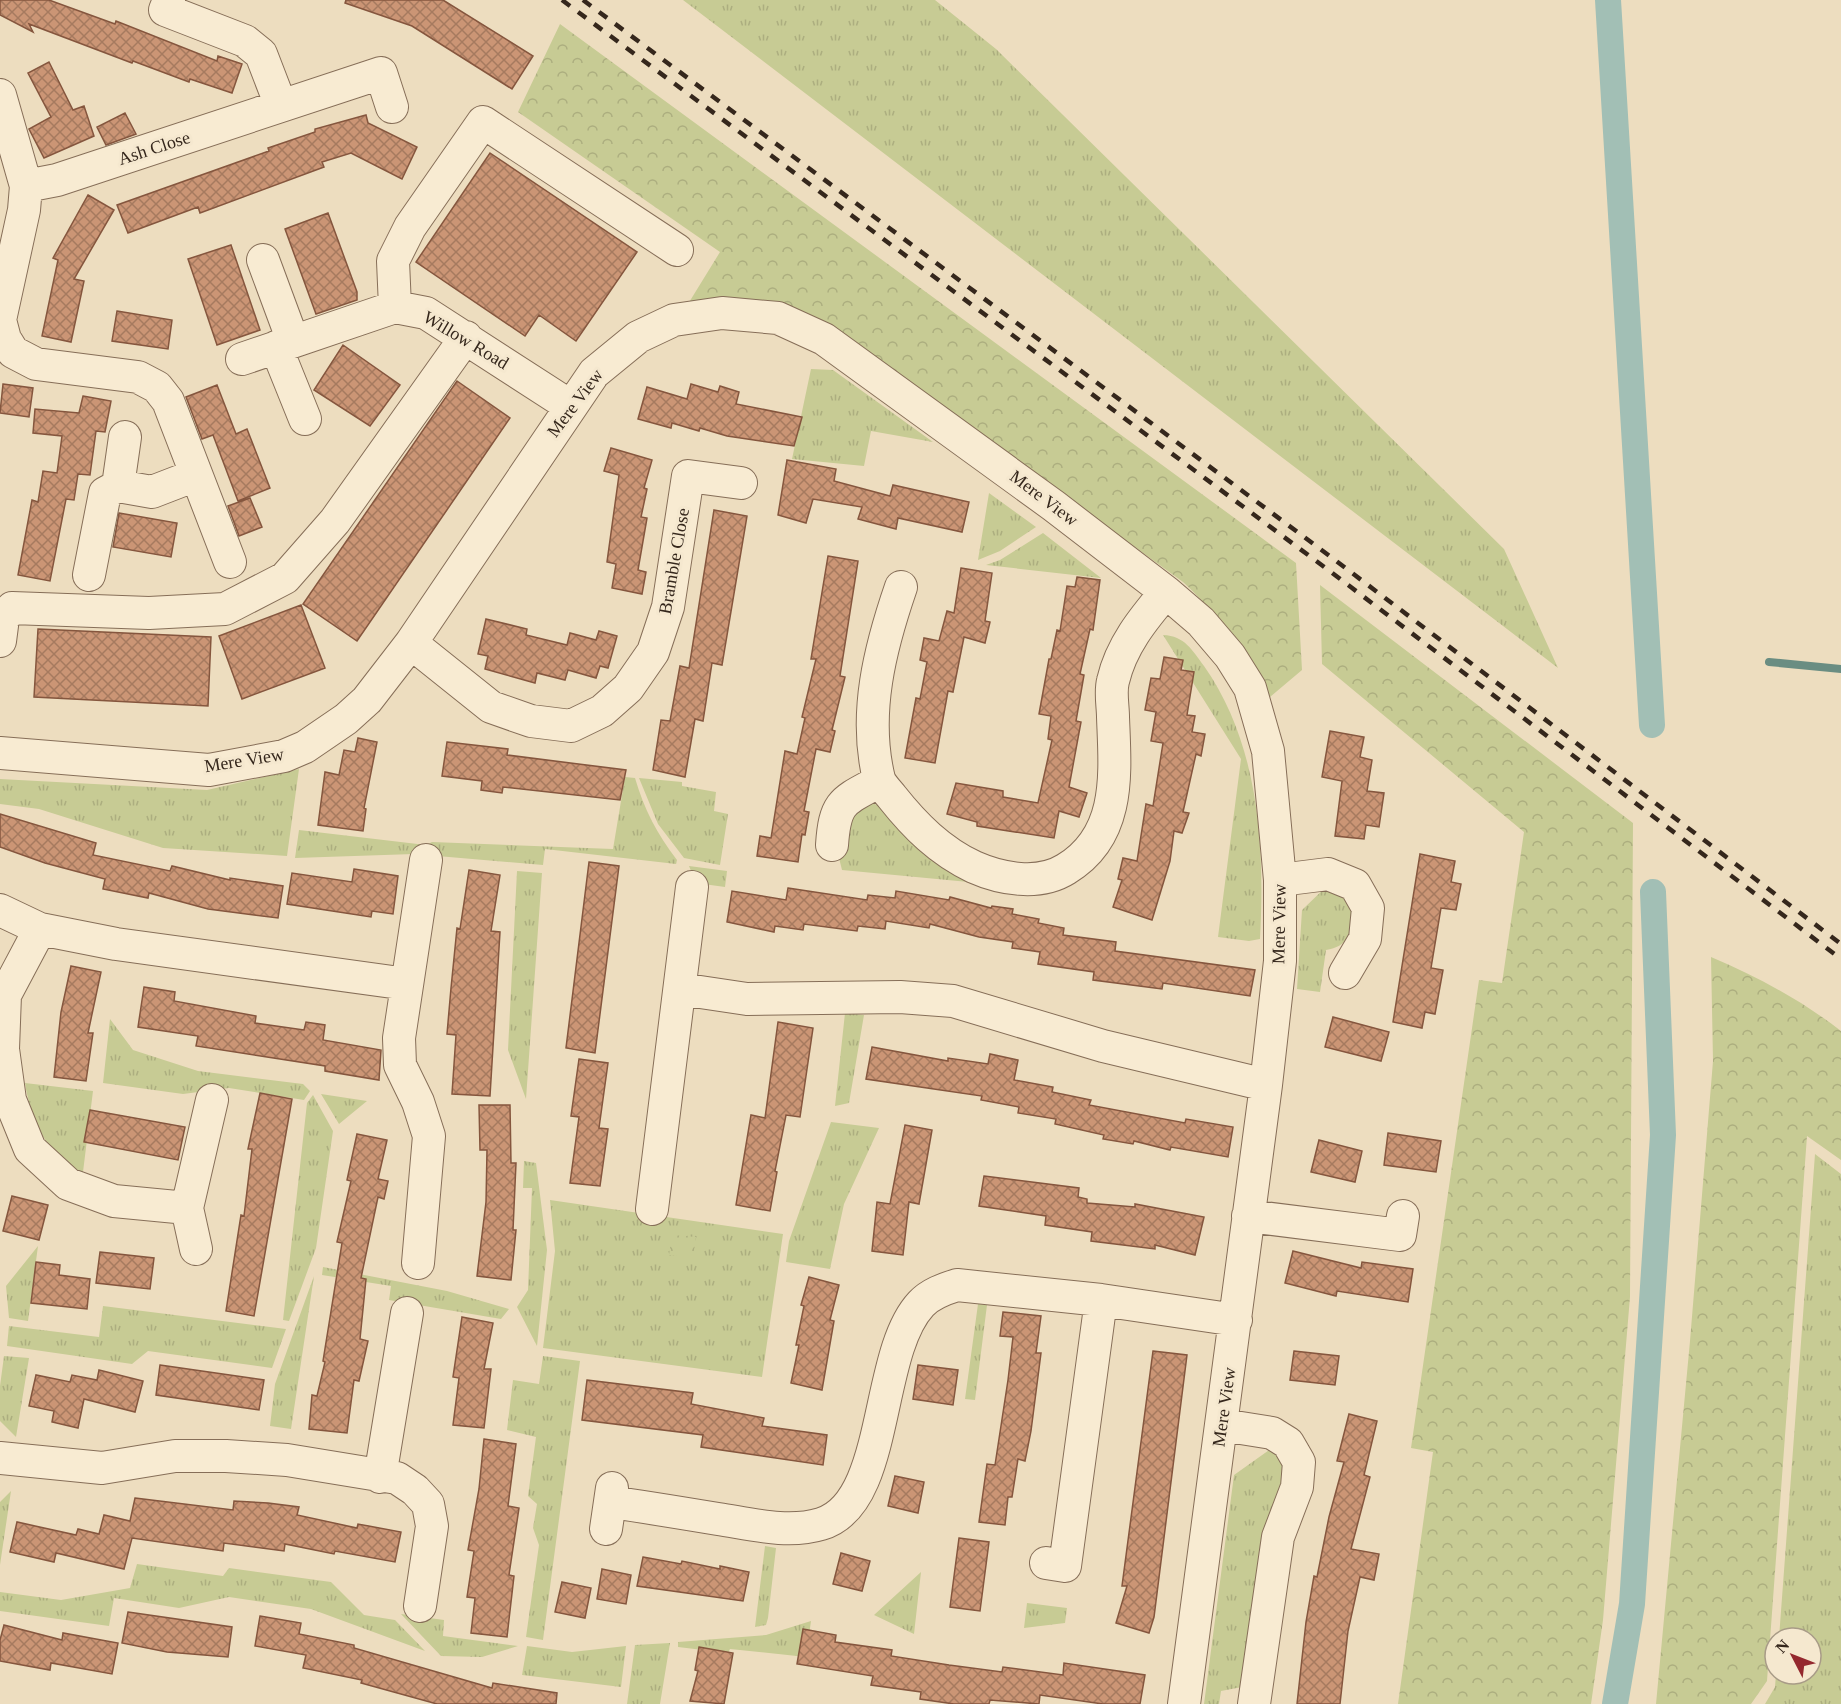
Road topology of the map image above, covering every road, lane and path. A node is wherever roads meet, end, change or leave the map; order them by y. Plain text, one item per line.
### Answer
1 (169, 0) edge
2 (0, 95) edge
3 (281, 106) junction
4 (392, 106) dead end
5 (26, 186) junction
6 (677, 250) dead end
7 (263, 260) dead end
8 (395, 307) junction
9 (466, 337) junction
10 (296, 340) junction
11 (242, 359) dead end
12 (6, 360) edge
13 (570, 406) junction
14 (305, 419) dead end
15 (125, 437) dead end
16 (196, 475) junction
17 (741, 483) dead end
18 (118, 486) junction
19 (230, 562) dead end
20 (89, 576) dead end
21 (901, 587) dead end
22 (1166, 592) junction
23 (4, 621) edge
24 (411, 643) junction
25 (0, 753) edge
26 (880, 781) junction
27 (832, 845) dead end
28 (426, 860) dead end
29 (1280, 880) junction
30 (692, 886) dead end
31 (0, 910) edge
32 (40, 929) junction
33 (1345, 973) dead end
34 (407, 984) junction
35 (680, 989) junction
36 (1266, 1085) junction
37 (212, 1100) dead end
38 (187, 1208) junction
39 (652, 1209) dead end
40 (1248, 1216) junction
41 (1403, 1216) dead end
42 (196, 1249) dead end
43 (418, 1263) dead end
44 (1101, 1300) junction
45 (406, 1313) dead end
46 (1236, 1320) junction
47 (1222, 1425) junction
48 (0, 1458) edge
49 (380, 1477) junction
50 (609, 1506) dead end
51 (1046, 1563) dead end
52 (420, 1606) dead end
53 (1184, 1704) edge
54 (1254, 1704) edge

1 - 3 street
2 - 5 street
3 - 4 street, Ash Close
3 - 5 street, Ash Close
5 - 12 street
6 - 8 street
7 - 10 street
8 - 9 street, Willow Road
8 - 10 street, Willow Road
9 - 13 street, Willow Road
9 - 23 street
10 - 11 street, Willow Road
10 - 14 street
12 - 16 street
13 - 22 street, Mere View
13 - 24 street, Mere View
15 - 18 street
16 - 18 street
16 - 19 street
17 - 24 street, Bramble Close
18 - 20 street
21 - 26 street
22 - 26 street
22 - 29 street, Mere View
24 - 25 street, Mere View
26 - 27 street
28 - 34 street
29 - 33 street
29 - 36 street, Mere View
30 - 35 street
31 - 32 street
32 - 34 street
32 - 38 street
34 - 43 street
35 - 36 street
35 - 39 street
36 - 40 street, Mere View
37 - 38 street
38 - 42 street
40 - 41 street
40 - 46 street, Mere View
44 - 46 street
44 - 50 street
44 - 51 street
45 - 49 street
46 - 47 street, Mere View
47 - 53 street, Mere View
47 - 54 street
48 - 49 street
49 - 52 street

